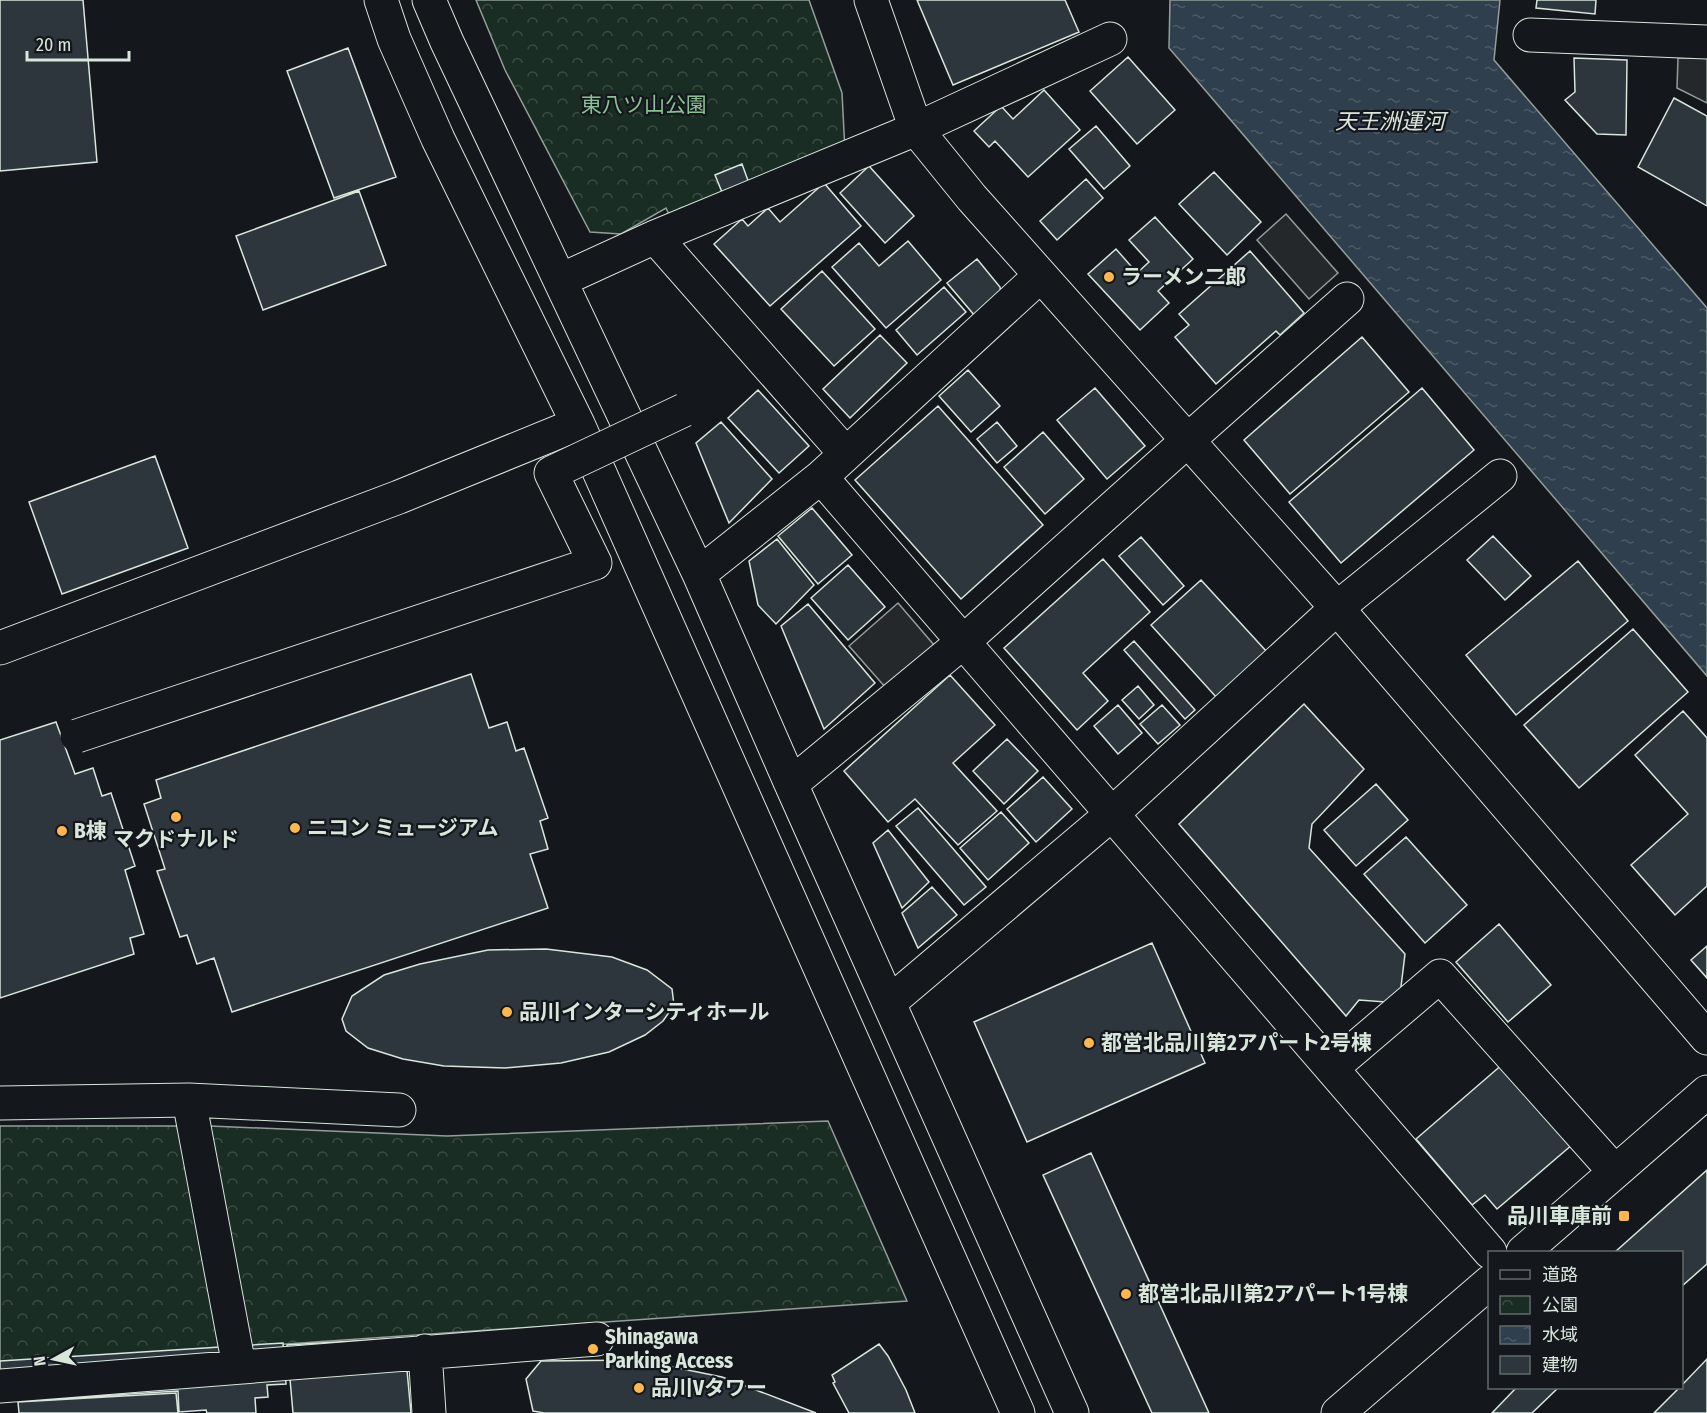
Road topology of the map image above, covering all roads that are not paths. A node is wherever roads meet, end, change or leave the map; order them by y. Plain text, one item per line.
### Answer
1 (381, 0) edge
2 (429, 0) edge
3 (871, 0) edge
4 (1530, 35) dead end
5 (1110, 39) dead end
6 (1707, 42) edge
7 (916, 129) junction
8 (655, 237) junction
9 (1040, 276) junction
10 (561, 280) junction
11 (1347, 299) dead end
12 (684, 410) dead end
13 (578, 424) junction
14 (1188, 440) junction
15 (846, 453) junction
16 (1500, 476) dead end
17 (821, 477) junction
18 (699, 573) junction
19 (1337, 608) junction
20 (963, 642) junction
21 (0, 648) edge
22 (77, 736) dead end
23 (791, 784) junction
24 (1113, 813) junction
25 (890, 1002) junction
26 (1707, 1038) edge
27 (1332, 1068) junction
28 (1707, 1092) edge
29 (189, 1100) junction
30 (0, 1103) edge
31 (399, 1110) dead end
32 (1615, 1172) junction
33 (1489, 1251) edge
34 (1524, 1251) edge
35 (1488, 1284) edge
36 (597, 1339) dead end
37 (424, 1351) junction
38 (239, 1366) junction
39 (0, 1386) edge
40 (429, 1413) edge
41 (1018, 1413) edge
42 (1072, 1413) edge
43 (1338, 1413) edge

1 - 13 street
2 - 10 street
3 - 7 street
4 - 6 street
5 - 7 street
7 - 8 street
7 - 9 street
8 - 10 street
8 - 15 street
9 - 14 street
9 - 15 street
10 - 18 street
11 - 14 street
12 - 22 street, bridge
13 - 21 street
13 - 41 street
14 - 19 street
14 - 20 street
15 - 17 street
16 - 19 street
17 - 18 street
17 - 20 street
18 - 23 street
19 - 24 street
19 - 26 street
20 - 23 street
20 - 24 street
23 - 25 street
24 - 25 street
24 - 27 street
25 - 42 street
27 - 32 street
27 - 33 street
28 - 32 street
29 - 30 street
29 - 31 street
29 - 38 street
32 - 34 street
35 - 43 street
36 - 37 street
37 - 38 street
37 - 40 street
38 - 39 street

